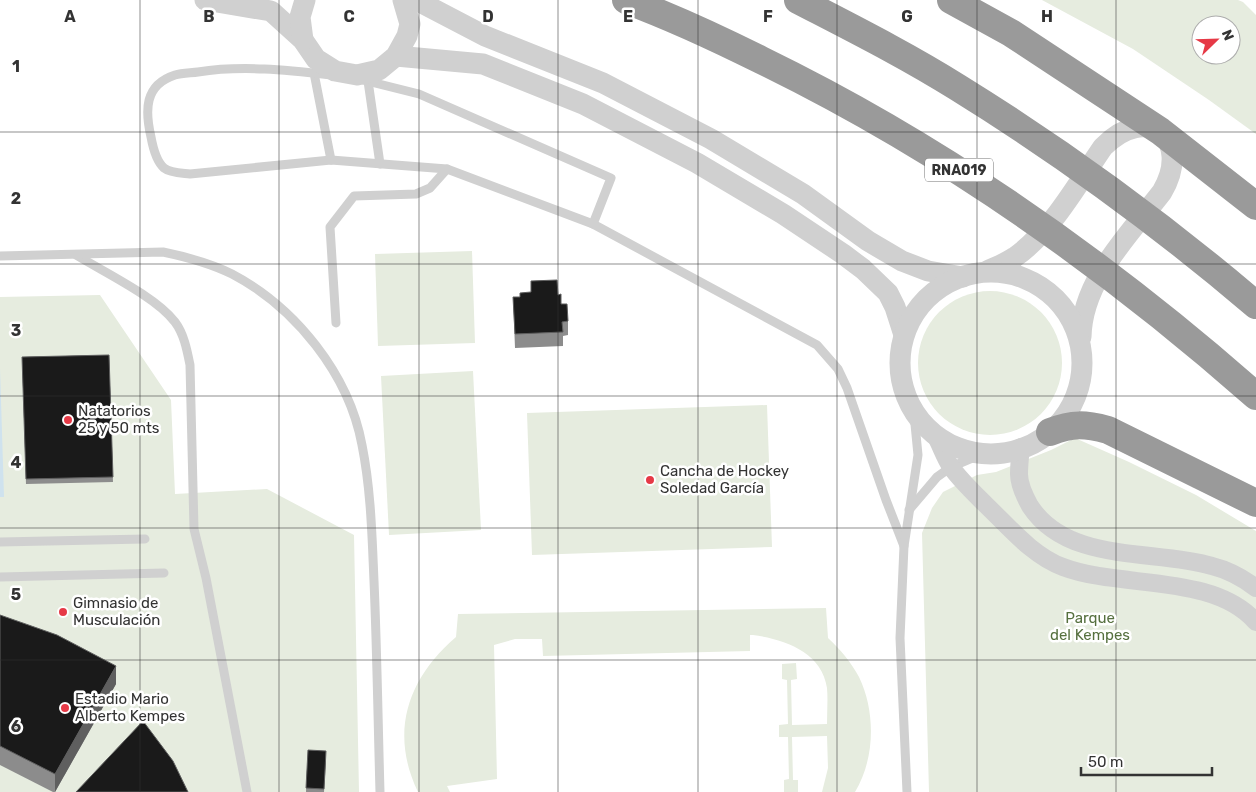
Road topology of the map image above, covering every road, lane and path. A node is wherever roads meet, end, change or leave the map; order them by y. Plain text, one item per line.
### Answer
1 (205, 0) edge
2 (305, 0) edge
3 (403, 0) edge
4 (416, 0) edge
5 (626, 0) edge
6 (798, 0) edge
7 (951, 0) edge
8 (304, 40) junction
9 (396, 56) junction
10 (314, 73) junction
11 (368, 81) junction
12 (1160, 132) junction
13 (331, 160) junction
14 (380, 164) junction
15 (447, 169) junction
16 (1256, 206) edge
17 (593, 224) junction
18 (76, 255) junction
19 (0, 256) edge
20 (971, 276) junction
21 (1256, 306) edge
22 (336, 323) dead end
23 (904, 335) junction
24 (1080, 345) junction
25 (1256, 396) edge
26 (914, 414) junction
27 (1050, 432) junction
28 (936, 437) junction
29 (1021, 448) junction
30 (984, 453) junction
31 (951, 467) junction
32 (1256, 503) edge
33 (908, 510) junction
34 (145, 539) dead end
35 (0, 542) edge
36 (904, 546) junction
37 (164, 573) dead end
38 (0, 577) edge
39 (1256, 588) edge
40 (1256, 622) edge
41 (247, 792) edge
42 (380, 792) edge
43 (907, 792) edge

1 - 8 street
2 - 8 street
3 - 9 street
4 - 20 street
5 - 25 highway, RNA019, bridge
6 - 21 highway, bridge
7 - 12 highway
8 - 9 street
9 - 23 street
10 - 11 lane
10 - 13 lane
10 - 13 lane
11 - 14 lane
11 - 17 lane
12 - 16 highway
12 - 20 street
12 - 24 street
13 - 14 lane
14 - 15 lane
15 - 17 lane
15 - 22 lane
17 - 36 lane
18 - 19 lane
18 - 41 lane
18 - 42 lane
20 - 23 street
20 - 24 street
23 - 26 street
24 - 27 street
26 - 28 street
26 - 33 lane
27 - 29 street
27 - 32 highway
28 - 30 street
28 - 31 street
29 - 30 street
29 - 39 street
30 - 31 lane
31 - 33 lane
31 - 40 street
33 - 36 lane
34 - 35 lane
36 - 43 lane
37 - 38 lane

